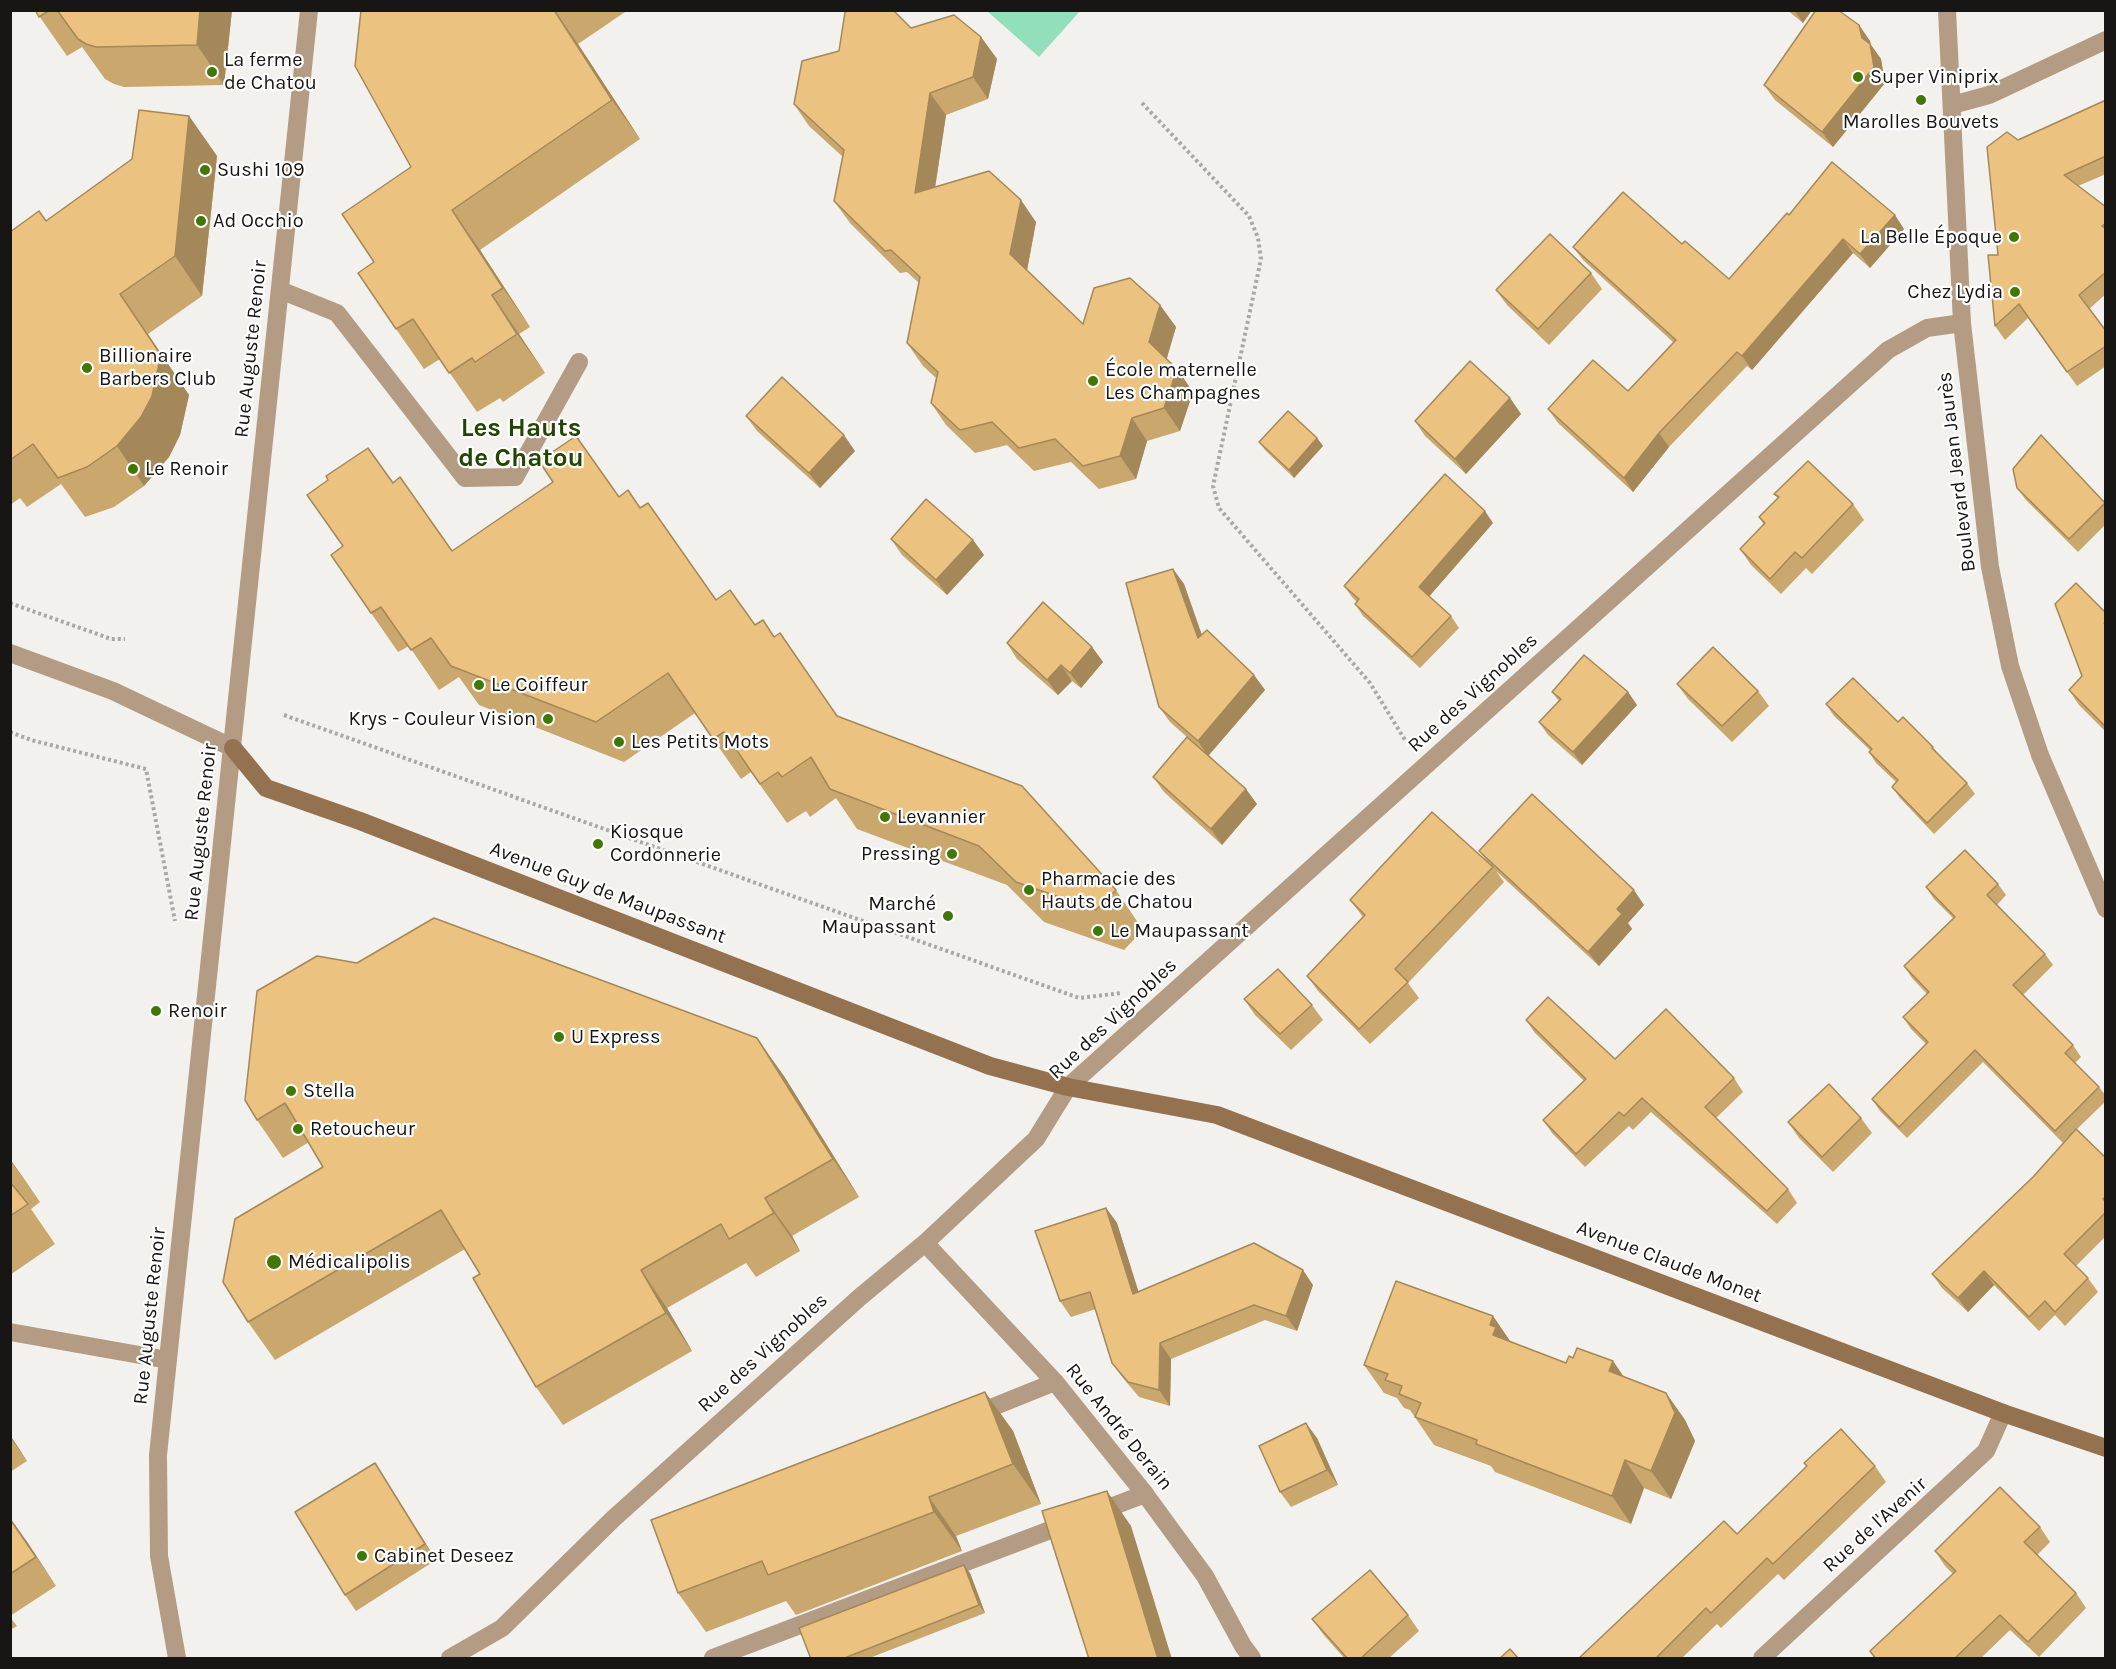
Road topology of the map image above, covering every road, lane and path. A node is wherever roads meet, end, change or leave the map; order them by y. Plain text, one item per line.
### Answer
1 (309, 10) edge
2 (1947, 10) edge
3 (2106, 40) edge
4 (1142, 104) dead end
5 (1952, 105) junction
6 (280, 290) junction
7 (1962, 323) junction
8 (579, 362) dead end
9 (10, 603) edge
10 (125, 639) dead end
11 (10, 653) edge
12 (284, 715) dead end
13 (10, 732) edge
14 (233, 748) junction
15 (1423, 769) junction
16 (2106, 909) edge
17 (175, 921) dead end
18 (1130, 992) dead end
19 (1068, 1087) junction
20 (1217, 1115) joint
21 (925, 1243) junction
22 (10, 1332) edge
23 (168, 1360) junction
24 (1055, 1382) junction
25 (2003, 1413) junction
26 (957, 1421) edge
27 (2106, 1448) edge
28 (1145, 1494) junction
29 (1247, 1654) edge
30 (177, 1659) edge
31 (450, 1659) edge
32 (713, 1659) edge
33 (1762, 1659) edge

1 - 6 street, Rue Auguste Renoir
2 - 5 street, Boulevard Jean Jaurès
3 - 5 street
4 - 15 path
5 - 7 street, Boulevard Jean Jaurès
6 - 8 street
6 - 14 street, Rue Auguste Renoir
7 - 15 street, Rue des Vignobles
7 - 16 street, Boulevard Jean Jaurès
9 - 10 path
11 - 14 street, Avenue Guy de Maupassant
12 - 18 path
13 - 17 path
14 - 19 street, Avenue Guy de Maupassant
14 - 23 street, Rue Auguste Renoir
15 - 19 street, Rue des Vignobles
19 - 20 street, Avenue Guy de Maupassant
19 - 21 street, Rue des Vignobles
20 - 25 street, Avenue Claude Monet
21 - 24 street, Rue André Derain
21 - 31 street, Rue des Vignobles
22 - 23 street
23 - 30 street, Rue Auguste Renoir
24 - 26 street
24 - 28 street, Rue André Derain
25 - 27 street, Avenue Claude Monet
25 - 33 street, Rue de l'Avenir
28 - 29 street, Rue André Derain
28 - 32 street

